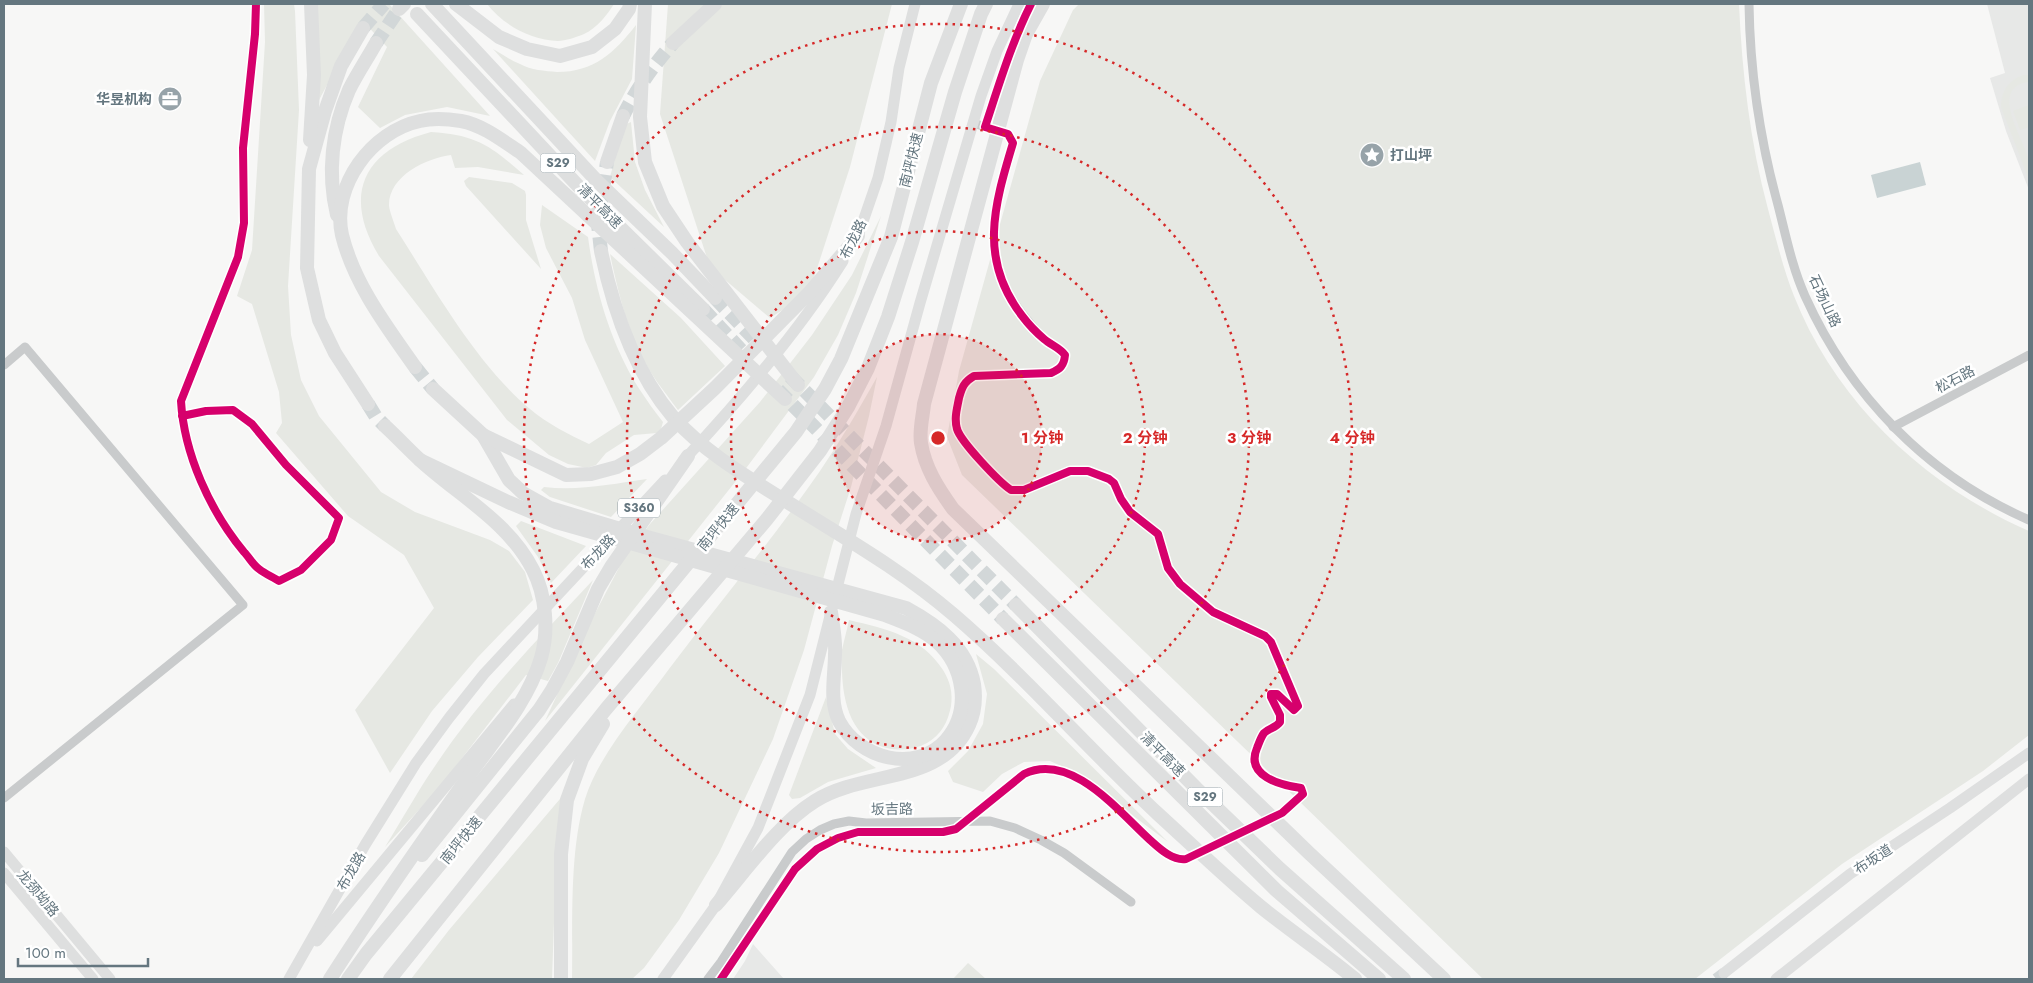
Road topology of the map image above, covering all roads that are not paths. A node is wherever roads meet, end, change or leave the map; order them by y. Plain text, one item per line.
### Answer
1 (256, 4) edge
2 (311, 4) edge
3 (432, 4) edge
4 (456, 4) edge
5 (630, 4) edge
6 (645, 4) edge
7 (715, 4) edge
8 (915, 4) edge
9 (962, 4) edge
10 (986, 4) edge
11 (1019, 4) edge
12 (1043, 4) edge
13 (1749, 4) edge
14 (417, 14) dead end
15 (363, 28) tunnel mouth
16 (376, 43) tunnel mouth
17 (673, 43) tunnel mouth
18 (623, 116) tunnel mouth
19 (973, 123) junction
20 (607, 162) tunnel mouth
21 (309, 169) junction
22 (342, 235) junction
23 (858, 236) junction
24 (601, 251) tunnel mouth
25 (720, 294) junction
26 (699, 312) junction
27 (2029, 355) edge
28 (4, 365) edge
29 (416, 366) tunnel mouth
30 (983, 376) dead end
31 (798, 384) tunnel mouth
32 (433, 389) tunnel mouth
33 (785, 398) tunnel mouth
34 (368, 404) tunnel mouth
35 (182, 416) junction
36 (385, 426) tunnel mouth
37 (1893, 427) junction
38 (483, 435) junction
39 (688, 456) junction
40 (420, 460) junction
41 (2029, 520) edge
42 (577, 523) junction
43 (1016, 605) tunnel mouth
44 (886, 609) junction
45 (831, 612) junction
46 (1003, 619) tunnel mouth
47 (643, 665) junction
48 (528, 687) junction
49 (2029, 753) edge
50 (2029, 779) edge
51 (4, 798) edge
52 (4, 852) edge
53 (4, 873) edge
54 (1131, 902) dead end
55 (716, 905) junction
56 (359, 934) junction
57 (1724, 973) tunnel mouth
58 (291, 976) edge
59 (92, 979) edge
60 (110, 979) edge
61 (330, 979) edge
62 (348, 979) edge
63 (390, 979) edge
64 (562, 979) edge
65 (663, 979) edge
66 (708, 979) edge
67 (1355, 979) edge
68 (1379, 979) edge
69 (1404, 979) edge
70 (1444, 979) edge
71 (1776, 979) edge

1 - 35 street
2 - 21 highway
3 - 25 highway, 清平高速 / S29
4 - 5 highway
6 - 25 highway
7 - 17 highway
8 - 23 main road, 布龙路 / S360
9 - 62 highway, 南坪快速
10 - 47 highway, 南坪快速
11 - 19 main road
12 - 70 highway
13 - 37 street, 石场山路
14 - 26 highway, 清平高速 / S29
15 - 21 highway
16 - 22 highway
18 - 20 highway
19 - 30 street
19 - 45 main road
21 - 34 highway
22 - 26 highway
22 - 29 highway
23 - 38 highway
23 - 39 main road, 布龙路 / S360
24 - 67 highway
25 - 31 highway
26 - 33 highway
27 - 37 street, 松石路
28 - 51 street
32 - 38 highway
35 - 35 street
36 - 40 highway
37 - 41 street, 石场山路
38 - 42 highway
39 - 56 highway
39 - 58 main road, 布龙路 / S360
40 - 42 highway
40 - 48 highway
42 - 44 highway
43 - 69 highway, 清平高速 / S29
44 - 45 highway
44 - 55 highway
45 - 55 main road
46 - 68 highway, 清平高速 / S29
47 - 63 highway, 南坪快速
47 - 64 highway
48 - 56 highway
48 - 58 main road
49 - 57 main road, 布坂道
50 - 71 main road
52 - 60 main road, 龙颈坳路
53 - 59 main road, 龙颈坳路
54 - 66 street, 坂吉路
55 - 65 main road
56 - 61 highway

